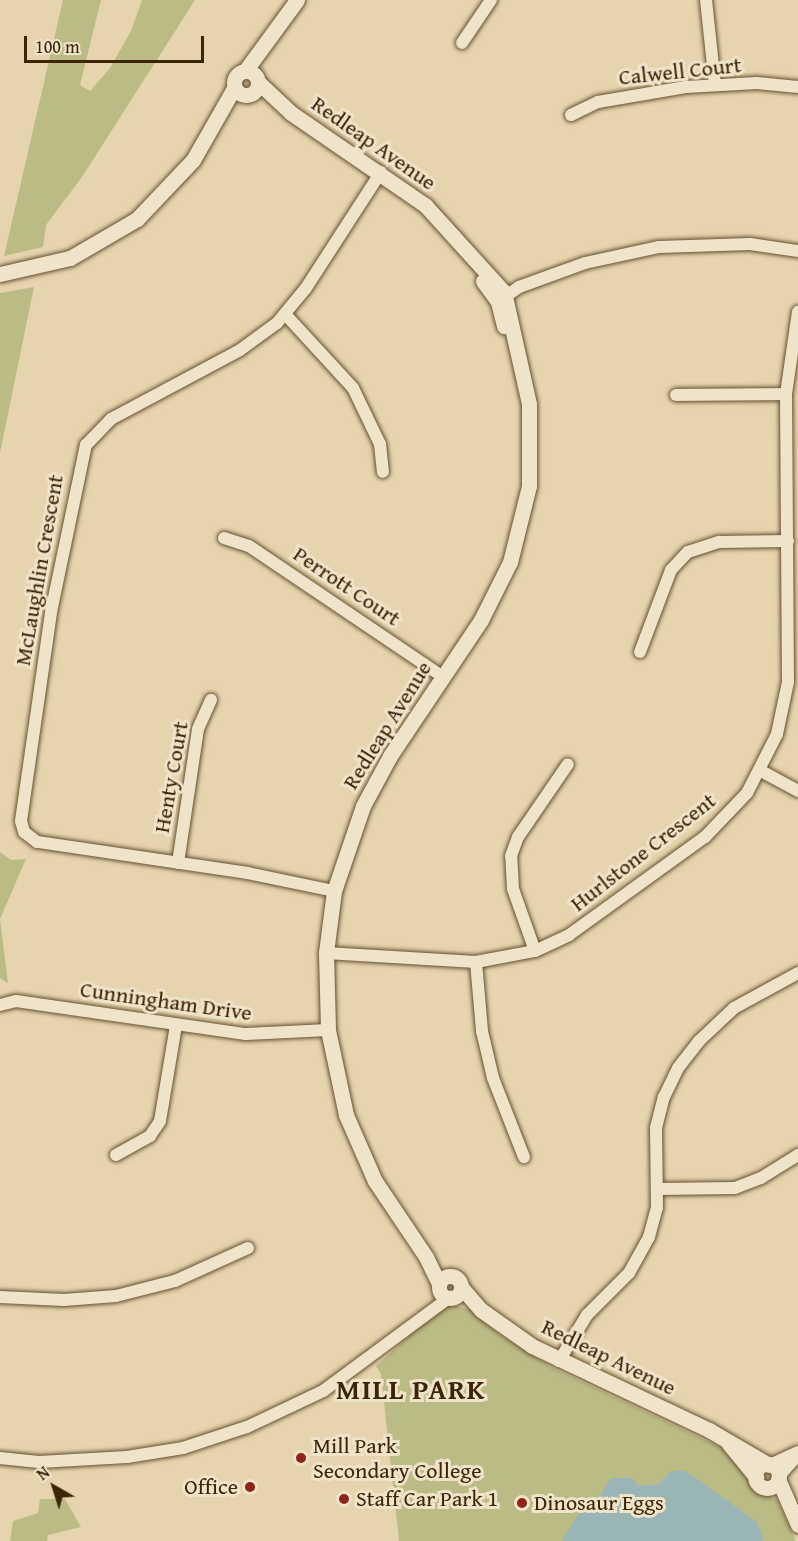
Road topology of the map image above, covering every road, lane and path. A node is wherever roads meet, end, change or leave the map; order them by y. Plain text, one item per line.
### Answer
1 (297, 0) edge
2 (491, 0) edge
3 (706, 0) edge
4 (462, 43) dead end
5 (253, 77) junction
6 (715, 84) junction
7 (798, 87) edge
8 (241, 93) junction
9 (291, 113) junction
10 (571, 115) dead end
11 (381, 172) junction
12 (798, 251) edge
13 (0, 274) edge
14 (504, 298) junction
15 (798, 312) edge
16 (285, 314) junction
17 (786, 394) junction
18 (676, 395) dead end
19 (792, 438) edge
20 (383, 472) dead end
21 (224, 538) dead end
22 (788, 541) junction
23 (793, 582) edge
24 (640, 652) dead end
25 (443, 677) junction
26 (211, 700) dead end
27 (568, 764) dead end
28 (761, 771) junction
29 (798, 791) edge
30 (178, 863) junction
31 (334, 891) junction
32 (535, 951) junction
33 (326, 953) junction
34 (477, 962) junction
35 (798, 973) edge
36 (0, 1005) edge
37 (176, 1025) junction
38 (328, 1030) junction
39 (116, 1155) dead end
40 (798, 1155) edge
41 (524, 1157) dead end
42 (658, 1189) junction
43 (248, 1248) dead end
44 (448, 1289) junction
45 (0, 1297) edge
46 (560, 1361) junction
47 (722, 1437) junction
48 (798, 1454) edge
49 (0, 1458) edge
50 (773, 1475) junction
51 (795, 1518) edge

1 - 5 street
2 - 4 street
3 - 6 street
5 - 8 street
5 - 8 street
5 - 9 street, Redleap Avenue
6 - 7 street, Calwell Court
6 - 10 street, Calwell Court
8 - 9 street, Redleap Avenue
8 - 13 street
9 - 11 street, Redleap Avenue
11 - 14 street, Redleap Avenue
11 - 16 street, McLaughlin Crescent
12 - 14 street
14 - 25 street, Redleap Avenue
15 - 17 street, Hurlstone Crescent
16 - 20 street
16 - 30 street, McLaughlin Crescent
17 - 18 street
17 - 19 street, Hurlstone Crescent
19 - 22 street, Hurlstone Crescent
21 - 25 street, Perrott Court
22 - 23 street, Hurlstone Crescent
22 - 24 street
23 - 28 street, Hurlstone Crescent
25 - 31 street, Redleap Avenue
26 - 30 street, Henty Court
27 - 32 street
28 - 29 street
28 - 32 street, Hurlstone Crescent
30 - 31 street, McLaughlin Crescent
31 - 33 street, Redleap Avenue
32 - 34 street, Hurlstone Crescent
33 - 34 street, Hurlstone Crescent
33 - 38 street, Redleap Avenue
34 - 41 street
35 - 42 street
36 - 37 street, Cunningham Drive
37 - 38 street, Cunningham Drive
37 - 39 street
38 - 44 street, Redleap Avenue
40 - 42 street
42 - 46 street
43 - 45 street
44 - 46 street, Redleap Avenue
44 - 49 street
46 - 47 street, Redleap Avenue
47 - 50 street, Redleap Avenue
47 - 50 street, Redleap Avenue
48 - 50 street
50 - 51 street

